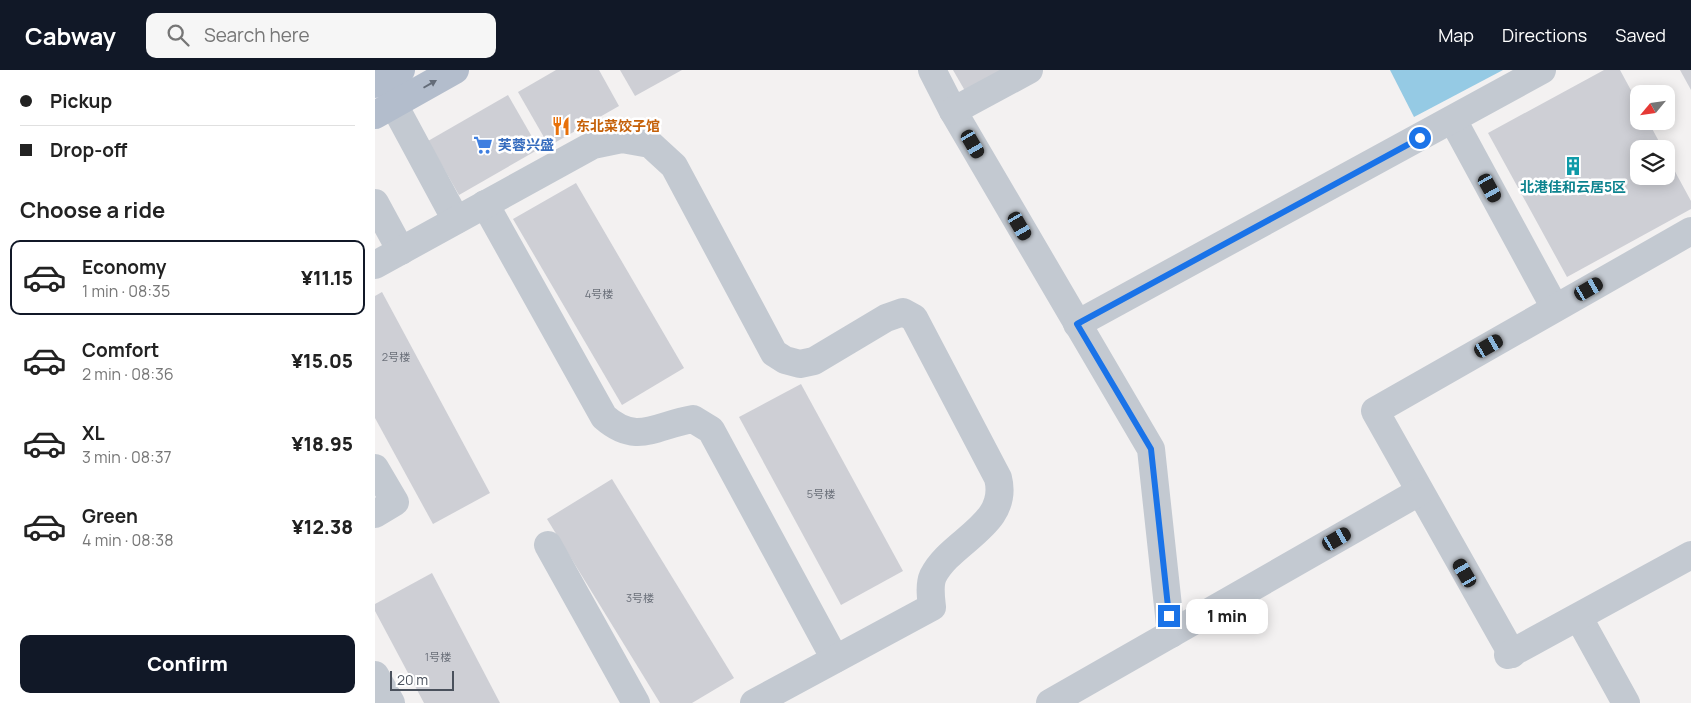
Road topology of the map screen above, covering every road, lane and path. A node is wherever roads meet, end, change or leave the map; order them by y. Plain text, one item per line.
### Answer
1 (401, 70) edge
2 (455, 70) edge
3 (932, 70) edge
4 (1029, 70) edge
5 (1542, 70) edge
6 (375, 84) edge
7 (385, 110) edge
8 (953, 111) junction
9 (1453, 120) junction
10 (375, 203) edge
11 (485, 204) junction
12 (456, 220) junction
13 (1691, 231) edge
14 (401, 251) junction
15 (375, 265) edge
16 (1555, 308) junction
17 (1077, 324) junction
18 (375, 468) edge
19 (1419, 492) junction
20 (375, 514) edge
21 (548, 545) dead end
22 (1691, 555) edge
23 (1579, 618) junction
24 (1171, 634) junction
25 (835, 659) junction
26 (375, 675) edge
27 (391, 703) edge
28 (636, 703) edge
29 (755, 703) edge
30 (1051, 703) edge
31 (1626, 703) edge

1 - 6 main road
7 -> 2 main road
3 - 8 street
4 - 8 street
5 - 9 street
7 - 12 street
8 - 17 street
9 - 16 street
9 - 17 street
10 - 14 street
11 - 12 street
11 - 25 street
11 - 25 street
12 - 14 street
13 - 16 street
14 - 15 street
16 - 19 street
17 - 24 street
18 - 20 street
19 - 23 street
19 - 24 street
21 - 28 street
22 - 23 street
23 - 31 street
24 - 30 street
25 - 29 street
26 - 27 street

